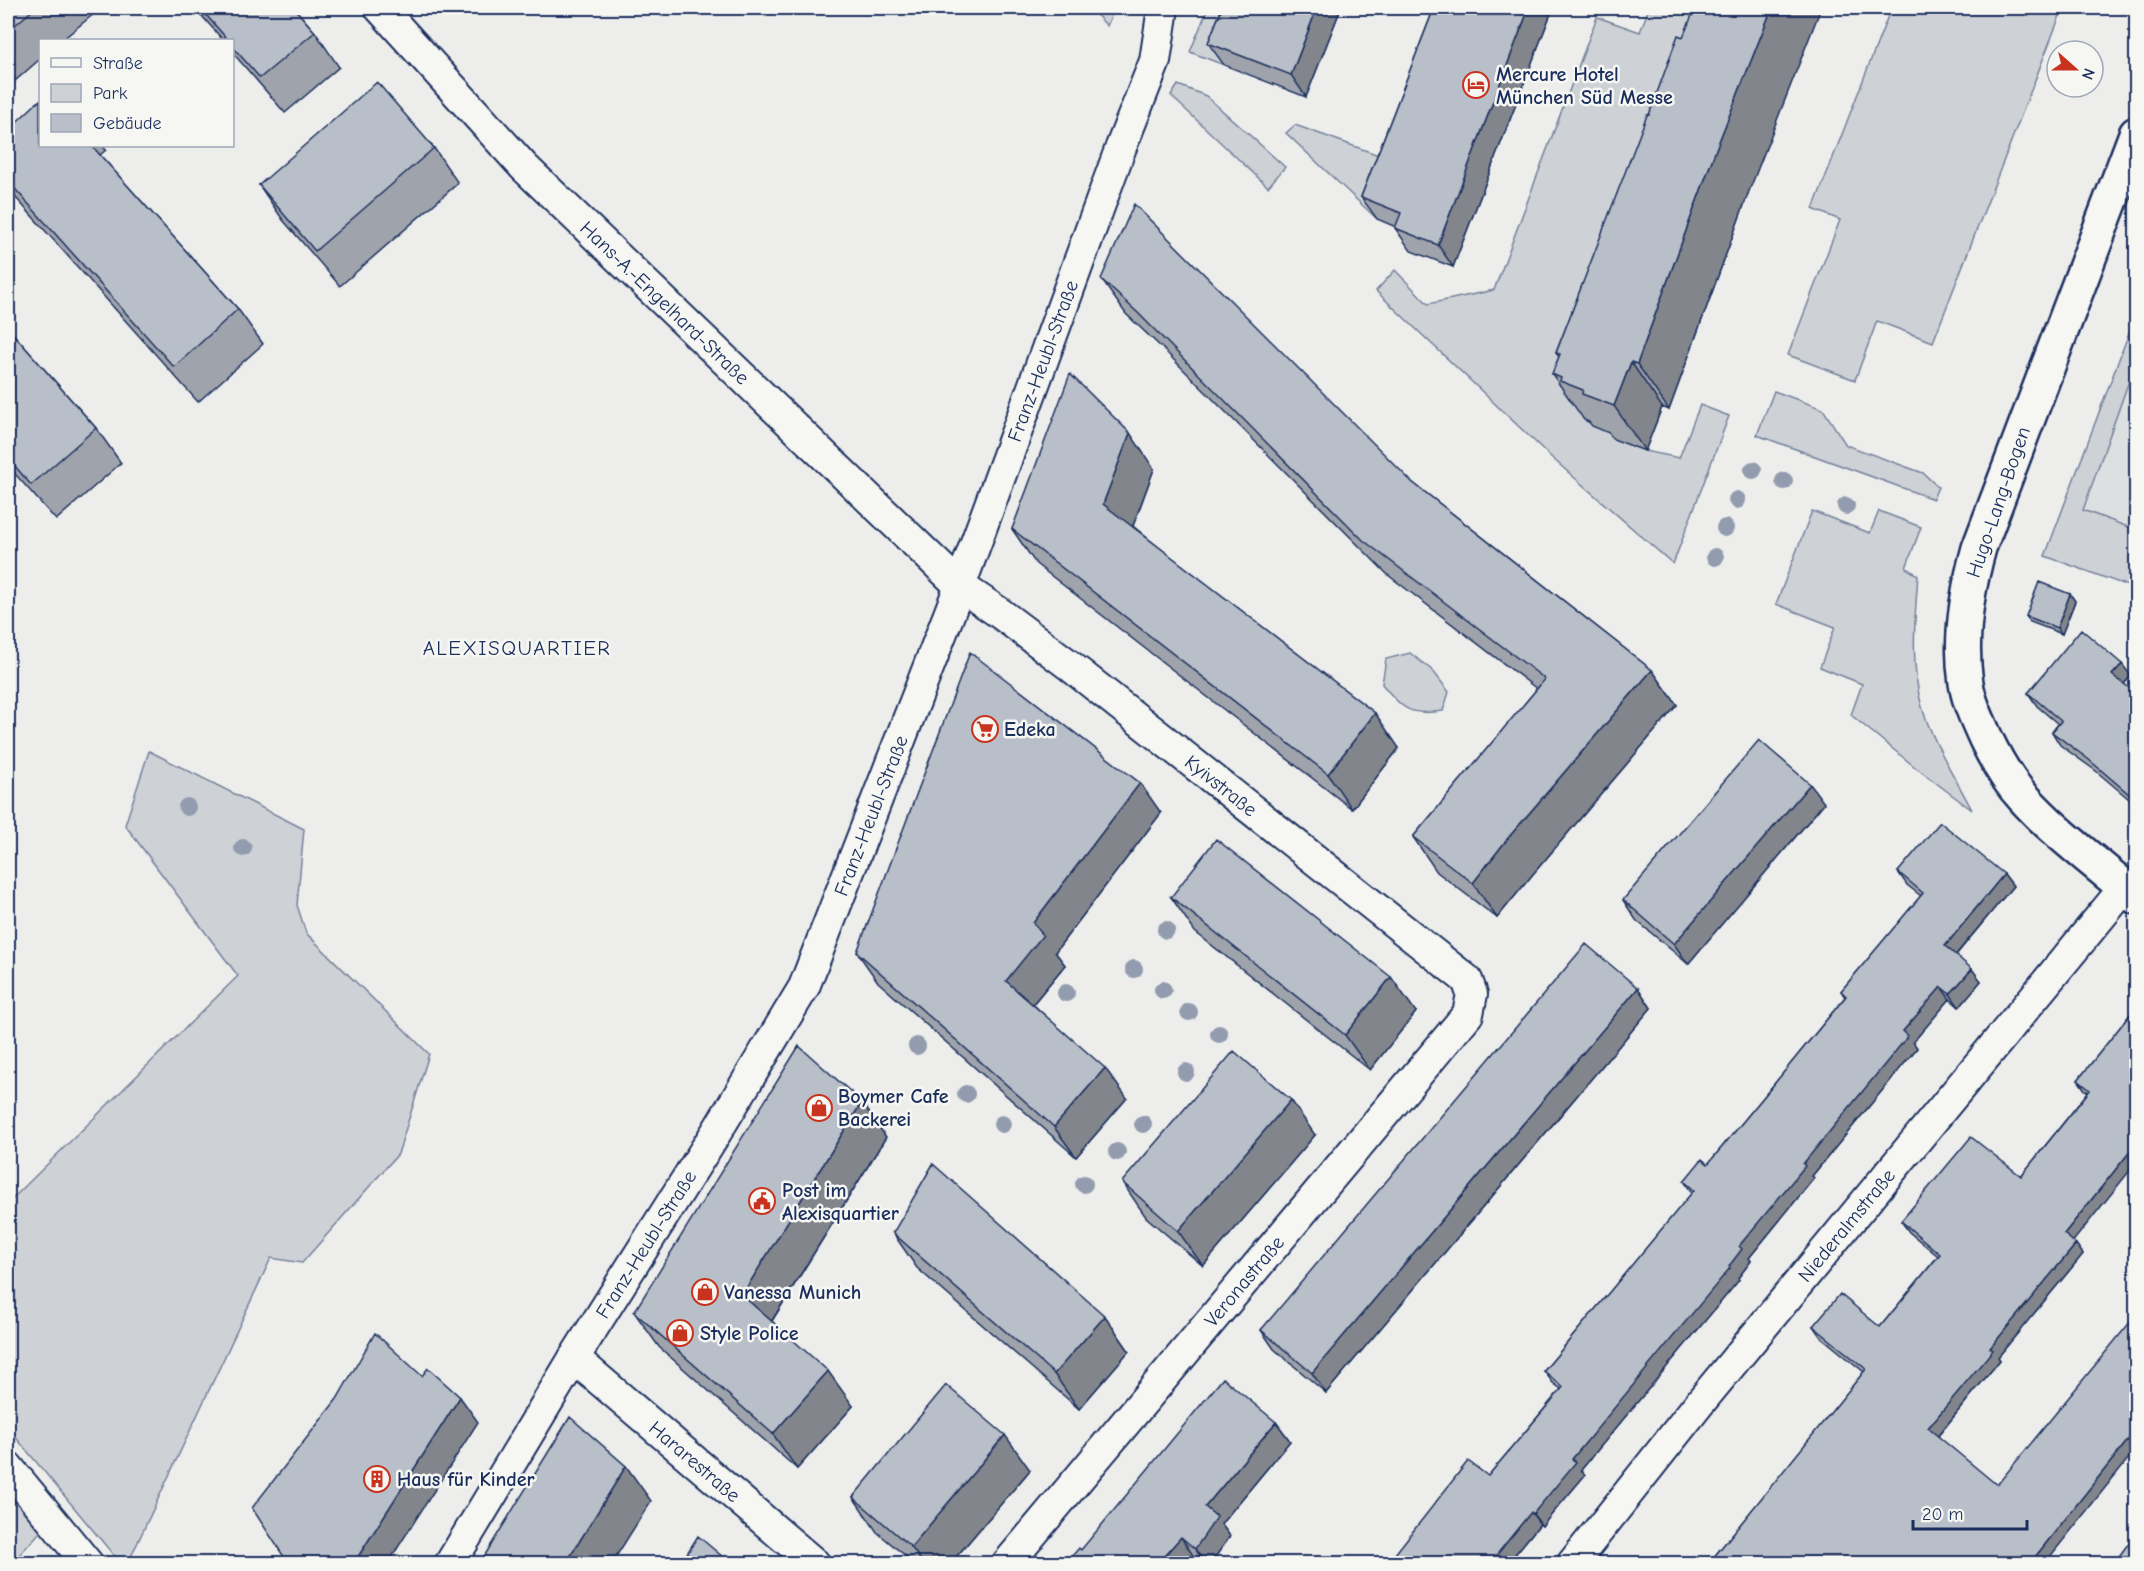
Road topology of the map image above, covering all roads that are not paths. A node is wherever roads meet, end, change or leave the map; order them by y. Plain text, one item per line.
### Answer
1 (380, 8) edge
2 (1163, 8) edge
3 (2136, 134) edge
4 (960, 586) junction
5 (2131, 892) edge
6 (1472, 994) joint
7 (574, 1358) junction
8 (8, 1467) edge
9 (88, 1563) edge
10 (450, 1563) edge
11 (815, 1563) edge
12 (1007, 1563) edge
13 (1572, 1563) edge

1 - 4 street, Hans-A.-Engelhard-Straße
2 - 4 street, Franz-Heubl-Straße
3 - 5 street, Hugo-Lang-Bogen
4 - 6 street, Kyivstraße
4 - 7 street, Franz-Heubl-Straße
5 - 13 street, Niederalmstraße
6 - 12 street, Veronastraße
7 - 10 street, Franz-Heubl-Straße
7 - 11 street, Hararestraße
8 - 9 street

